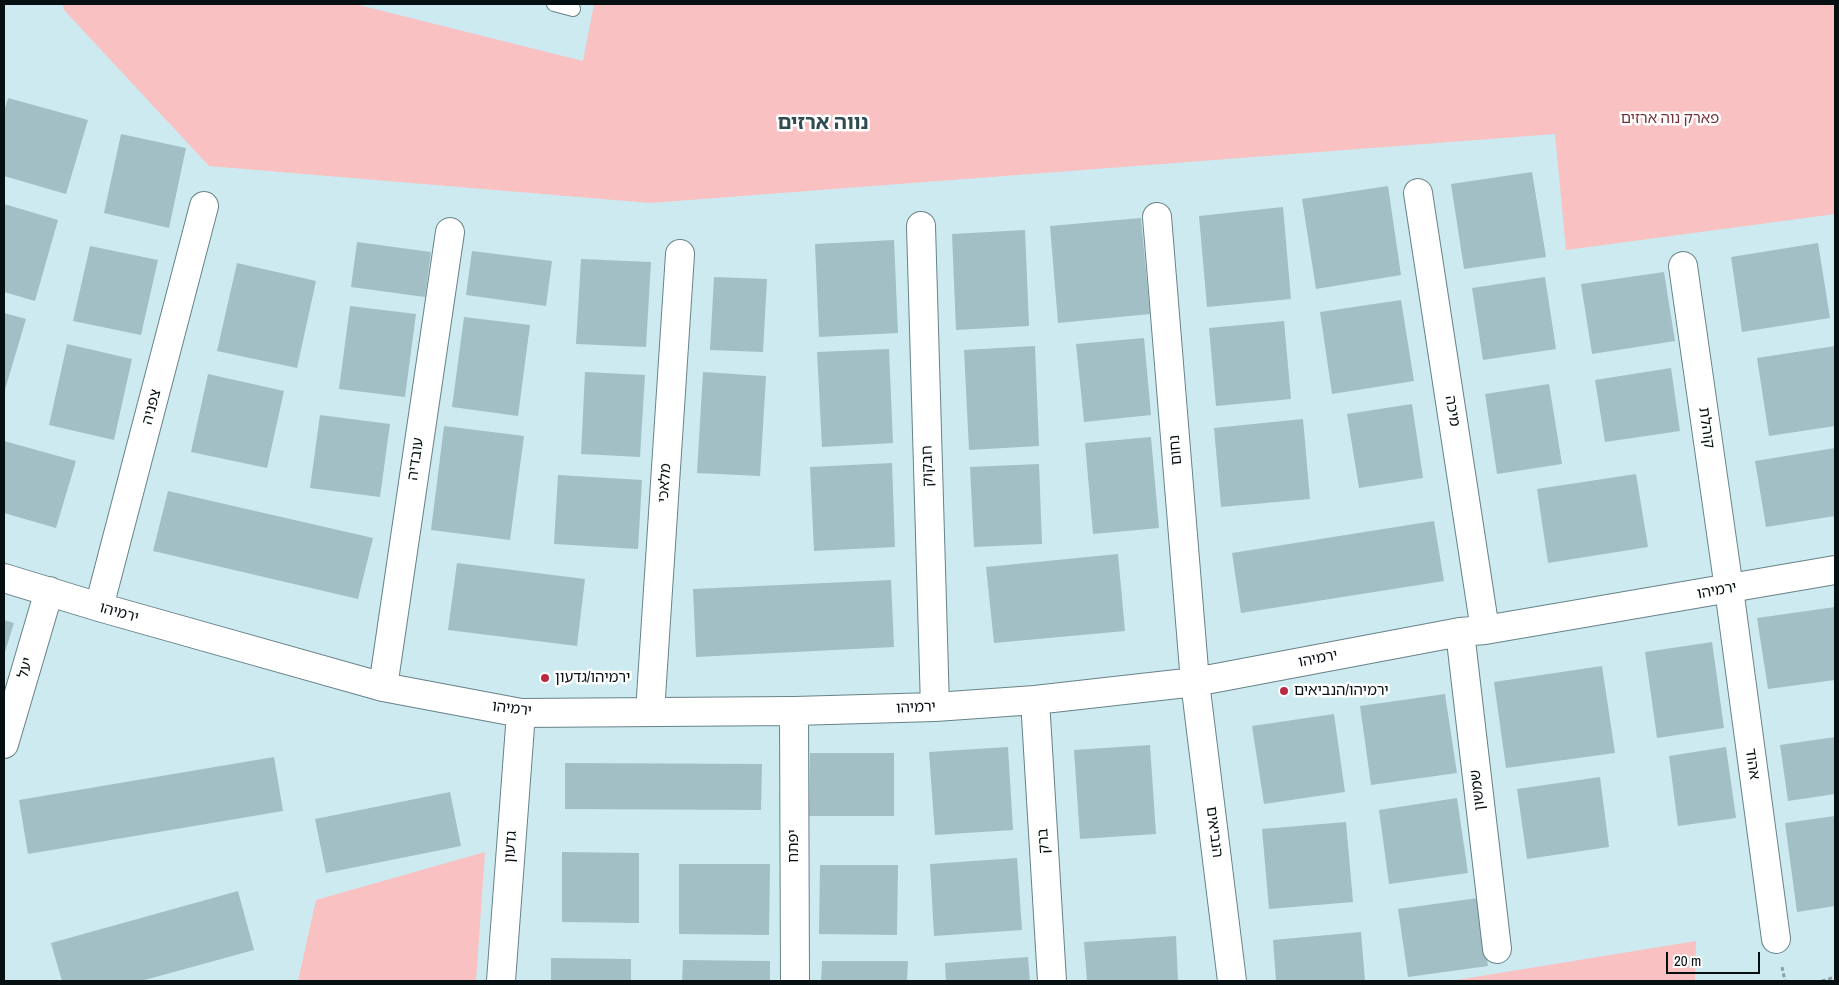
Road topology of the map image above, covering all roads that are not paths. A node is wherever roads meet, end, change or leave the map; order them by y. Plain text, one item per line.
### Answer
1 (554, 4) edge
2 (572, 9) dead end
3 (1418, 193) dead end
4 (204, 206) dead end
5 (1157, 217) dead end
6 (921, 226) dead end
7 (450, 232) dead end
8 (680, 254) dead end
9 (1683, 266) dead end
10 (1835, 570) edge
11 (4, 578) edge
12 (1729, 589) junction
13 (49, 591) junction
14 (99, 607) junction
15 (1472, 631) junction
16 (1195, 682) junction
17 (383, 687) junction
18 (1035, 700) junction
19 (935, 707) junction
20 (794, 711) junction
21 (521, 712) junction
22 (650, 712) junction
23 (4, 744) edge
24 (1776, 939) dead end
25 (1497, 949) dead end
26 (501, 981) edge
27 (795, 981) edge
28 (1052, 981) edge
29 (1232, 981) edge

1 - 2 lane
3 - 15 street, מיכה
4 - 14 street, צפניה
5 - 16 street, נחום
6 - 19 street, חבקוק
7 - 17 street, עובדיה
8 - 22 street, מלאכי
9 - 12 street, קוהלת
10 - 12 street, ירמיהו
11 - 13 street, ירמיהו
12 - 15 street, ירמיהו
12 - 24 street, אהוד
13 - 14 street, ירמיהו
13 - 23 street, יעל
14 - 17 street, ירמיהו
15 - 16 street, ירמיהו
15 - 25 street, שמשון
16 - 18 street, ירמיהו
16 - 29 street, הנביאים
17 - 21 street, ירמיהו
18 - 19 street, ירמיהו
18 - 28 street, ברק
19 - 20 street, ירמיהו
20 - 22 street, ירמיהו
20 - 27 street, יפתח
21 - 22 street, ירמיהו
21 - 26 street, גדעון

